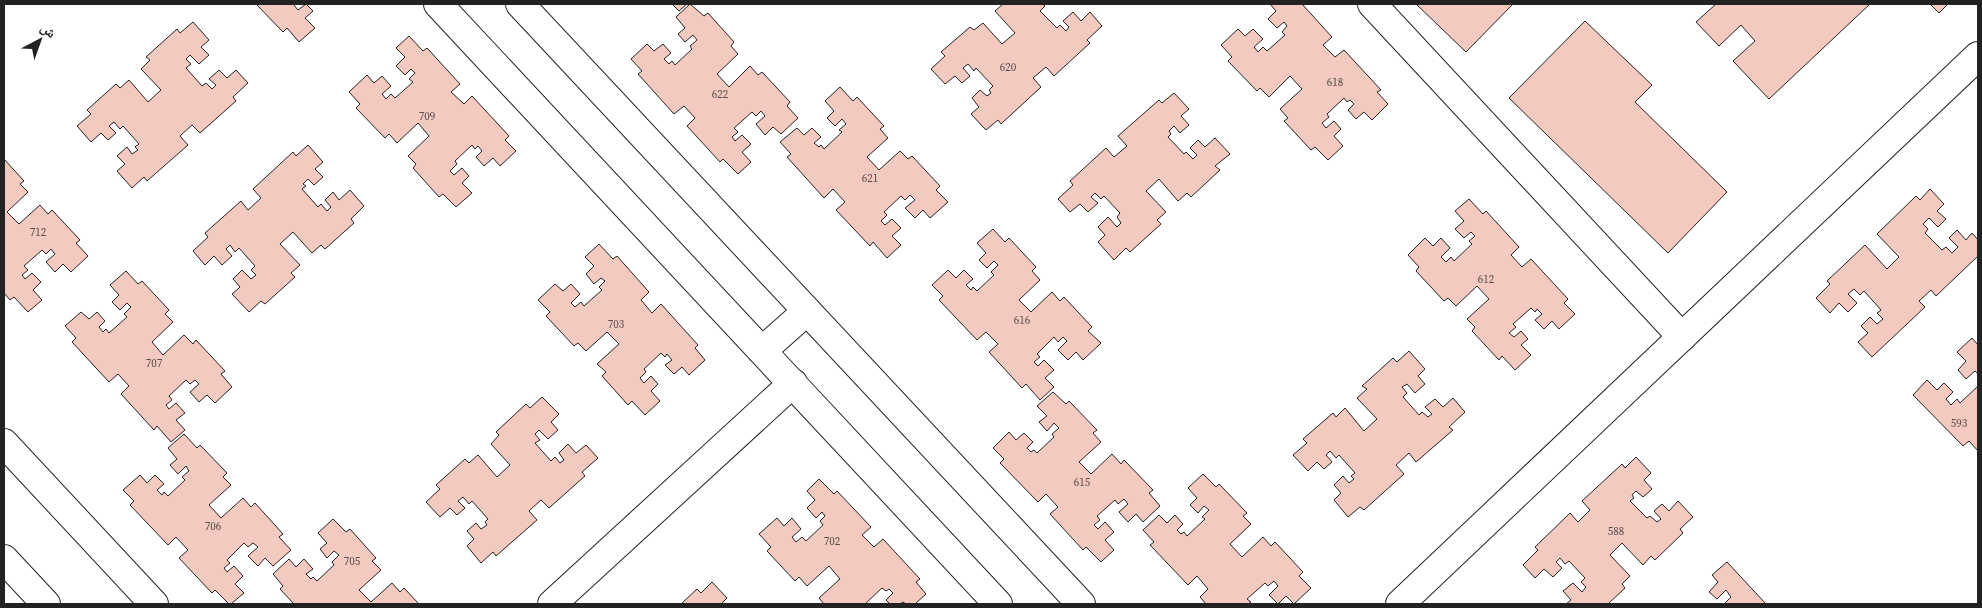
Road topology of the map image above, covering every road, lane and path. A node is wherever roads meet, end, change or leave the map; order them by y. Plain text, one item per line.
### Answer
1 (438, 4) edge
2 (520, 4) edge
3 (1372, 4) edge
4 (1978, 56) edge
5 (807, 311) junction
6 (1682, 337) junction
7 (762, 351) junction
8 (793, 384) junction
9 (4, 443) edge
10 (4, 559) edge
11 (46, 604) edge
12 (154, 604) edge
13 (552, 604) edge
14 (998, 604) edge
15 (1081, 604) edge
16 (1400, 604) edge

1 - 7 street
2 - 5 street
3 - 6 street
4 - 6 street
5 - 7 street
5 - 15 street
6 - 16 street
7 - 8 street
8 - 13 street
8 - 14 street
9 - 12 street
10 - 11 street

